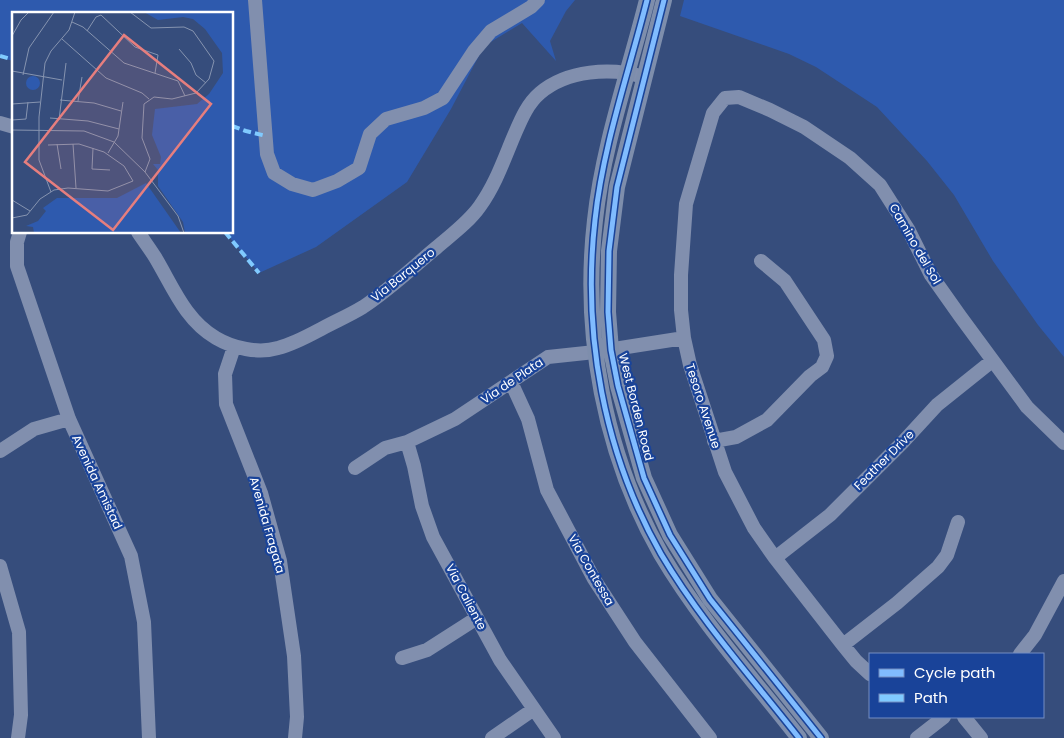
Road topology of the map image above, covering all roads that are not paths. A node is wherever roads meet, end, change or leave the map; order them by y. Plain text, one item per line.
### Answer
1 (255, 0) edge
2 (538, 0) edge
3 (647, 0) edge
4 (664, 0) edge
5 (628, 72) junction
6 (644, 77) junction
7 (725, 98) joint
8 (20, 234) edge
9 (139, 234) edge
10 (761, 261) dead end
11 (684, 338) junction
12 (234, 347) junction
13 (603, 351) junction
14 (992, 362) junction
15 (511, 382) junction
16 (68, 420) junction
17 (714, 441) junction
18 (407, 442) junction
19 (1064, 443) edge
20 (0, 451) edge
21 (355, 468) dead end
22 (958, 522) dead end
23 (775, 558) junction
24 (0, 566) edge
25 (1064, 581) edge
26 (477, 618) junction
27 (844, 645) junction
28 (1021, 653) edge
29 (402, 658) dead end
30 (869, 673) edge
31 (534, 709) junction
32 (943, 718) edge
33 (965, 718) edge
34 (926, 736) edge
35 (707, 737) edge
36 (18, 738) edge
37 (148, 738) edge
38 (295, 738) edge
39 (492, 738) edge
40 (554, 738) edge
41 (799, 738) edge
42 (821, 738) edge
43 (981, 738) edge

1 - 2 street
3 - 5 main road, West Borden Road
4 - 6 main road, West Borden Road
5 - 6 street, Via Barquero
5 - 12 street, Via Barquero
5 - 13 main road, West Borden Road
6 - 13 main road, West Borden Road
7 - 11 street, Tesoro Avenue
7 - 14 street, Camino del Sol
8 - 16 street, Avenida Amistad
9 - 12 street, Via Barquero
10 - 17 street
11 - 13 street, Via de Plata
11 - 17 street, Tesoro Avenue
12 - 38 street, Avenida Fragata
13 - 15 street, Via de Plata
13 - 41 main road, West Borden Road
13 - 42 main road, West Borden Road
14 - 19 street, Camino del Sol
14 - 23 street, Feather Drive
15 - 18 street, Via de Plata
15 - 35 street, Via Contessa
16 - 20 street
16 - 37 street, Avenida Amistad
17 - 23 street, Tesoro Avenue
18 - 21 street, Via de Plata
18 - 26 street, Via Caliente
22 - 27 street
23 - 27 street, Tesoro Avenue
24 - 36 street
25 - 28 street
26 - 29 street
26 - 31 street, Via Caliente
27 - 30 street, Tesoro Avenue
31 - 39 street
31 - 40 street, Via Caliente
32 - 34 street
33 - 43 street

